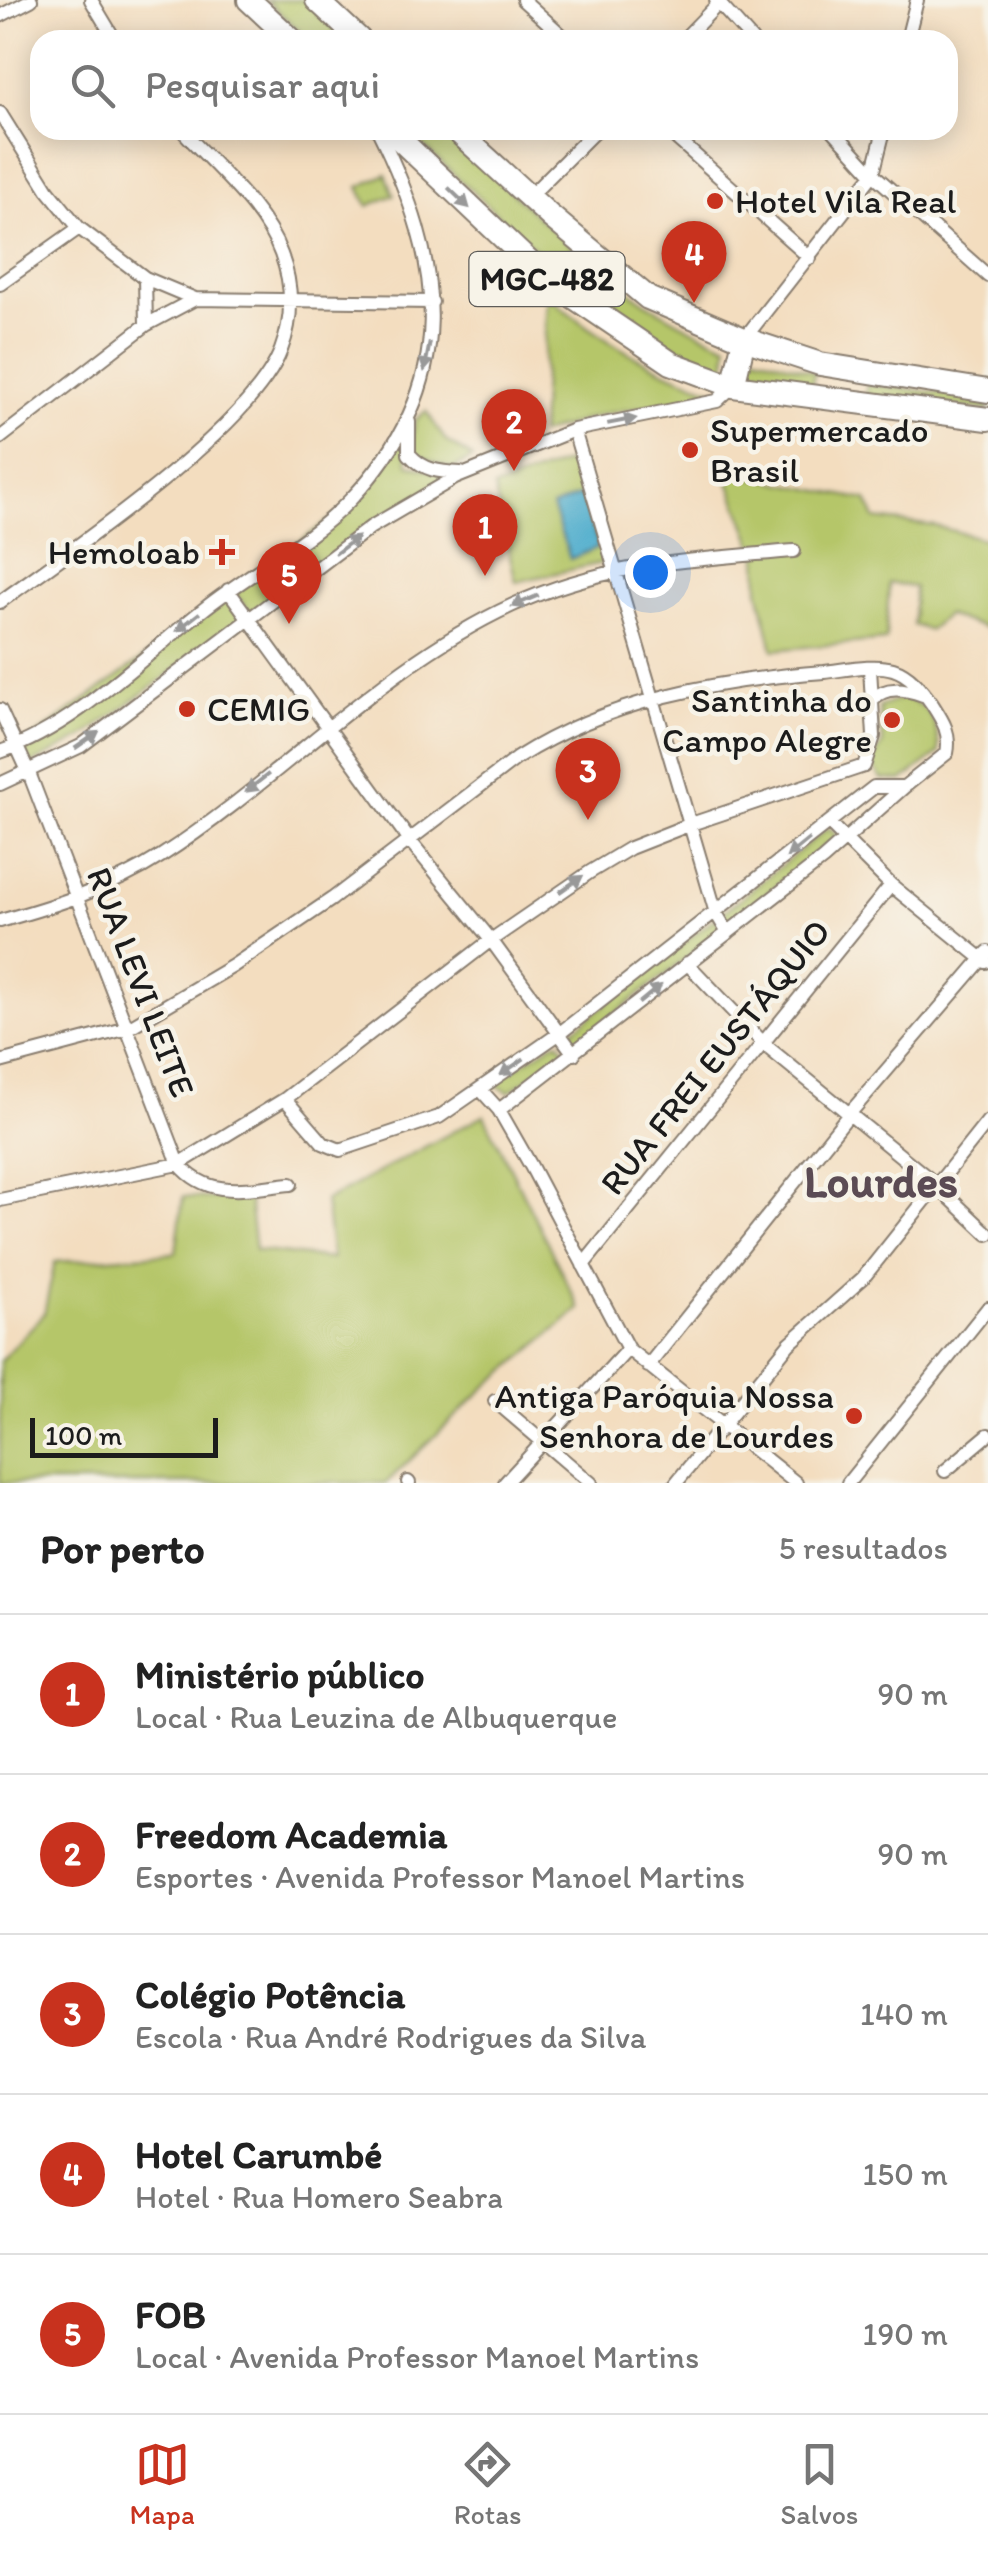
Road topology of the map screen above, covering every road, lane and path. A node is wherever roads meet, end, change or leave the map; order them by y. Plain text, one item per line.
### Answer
1 (31, 0) edge
2 (90, 0) edge
3 (248, 0) edge
4 (317, 0) edge
5 (523, 0) edge
6 (917, 0) edge
7 (718, 1) edge
8 (0, 16) edge
9 (108, 30) edge
10 (281, 30) edge
11 (349, 30) edge
12 (557, 30) edge
13 (693, 30) edge
14 (743, 30) edge
15 (909, 30) edge
16 (0, 113) edge
17 (191, 140) edge
18 (383, 140) edge
19 (401, 140) edge
20 (467, 140) edge
21 (586, 140) edge
22 (678, 140) edge
23 (842, 140) edge
24 (882, 140) edge
25 (873, 174) junction
26 (529, 197) junction
27 (80, 228) junction
28 (810, 258) junction
29 (988, 276) edge
30 (145, 278) junction
31 (0, 284) edge
32 (195, 299) junction
33 (292, 301) junction
34 (432, 302) junction
35 (146, 324) junction
36 (744, 339) junction
37 (820, 364) junction
38 (867, 374) junction
39 (734, 386) junction
40 (988, 391) edge
41 (817, 398) junction
42 (864, 403) junction
43 (410, 414) junction
44 (988, 420) edge
45 (574, 430) junction
46 (0, 438) edge
47 (463, 473) junction
48 (794, 551) dead end
49 (616, 568) junction
50 (228, 590) junction
51 (0, 602) edge
52 (248, 618) junction
53 (870, 668) junction
54 (926, 696) junction
55 (652, 700) junction
56 (872, 700) junction
57 (0, 710) edge
58 (327, 728) junction
59 (17, 746) junction
60 (0, 752) edge
61 (864, 766) junction
62 (29, 774) junction
63 (0, 784) edge
64 (874, 787) junction
65 (904, 787) junction
66 (829, 823) junction
67 (691, 824) junction
68 (410, 841) junction
69 (844, 841) junction
70 (891, 885) junction
71 (76, 899) junction
72 (716, 913) junction
73 (0, 920) edge
74 (728, 934) junction
75 (491, 940) junction
76 (986, 958) edge
77 (687, 963) junction
78 (128, 1028) junction
79 (560, 1033) junction
80 (766, 1046) junction
81 (574, 1054) junction
82 (0, 1062) edge
83 (480, 1089) junction
84 (285, 1098) junction
85 (499, 1110) junction
86 (850, 1113) junction
87 (988, 1121) edge
88 (179, 1164) junction
89 (291, 1184) dead end
90 (934, 1184) junction
91 (0, 1200) edge
92 (988, 1234) edge
93 (584, 1265) junction
94 (988, 1308) edge
95 (628, 1350) junction
96 (648, 1366) junction
97 (495, 1401) dead end
98 (725, 1426) junction
99 (988, 1434) edge
100 (542, 1440) junction
101 (944, 1472) dead end
102 (504, 1483) edge
103 (591, 1483) edge
104 (676, 1483) edge
105 (796, 1483) edge
106 (848, 1483) edge

1 - 8 street
2 - 9 street
3 - 10 highway
4 - 11 highway
5 - 12 street
6 - 15 street
7 - 13 street
7 - 14 street
16 - 27 street
17 - 33 street
18 - 34 street
19 -> 39 highway, MGC-482
20 - 26 highway, MGC-482
21 - 26 street
22 - 28 street
23 - 25 street
24 - 25 street
25 - 28 street
25 - 29 street
26 - 36 highway, MGC-482
27 - 30 street
27 - 31 street
28 - 36 street
30 - 32 street
30 - 35 street
32 - 33 street
32 - 35 street
33 - 34 street
33 - 51 street
34 -> 43 street
35 - 46 street
36 - 37 highway, MGC-482
36 - 39 highway
37 - 38 highway, MGC-482
37 - 41 highway
38 - 40 highway, MGC-482
38 - 42 highway
39 - 41 highway, MGC-482
45 -> 39 street
41 - 42 highway, MGC-482
42 - 44 highway, MGC-482
43 - 47 street
43 - 50 street
45 - 47 street
45 - 49 street
52 -> 47 street
48 - 49 street
49 - 55 street
49 -> 58 street
50 - 52 street
50 -> 59 street
52 - 58 street
62 -> 52 street
53 - 54 street
53 - 55 street
53 - 56 street
54 - 56 street
54 - 65 street
55 - 67 street
55 - 68 street
56 - 61 street
57 - 59 street, RUA LEVI LEITE
58 - 68 street
58 -> 71 street
59 - 60 street
59 - 62 street, RUA LEVI LEITE
61 - 64 street
61 - 67 street
62 - 63 street
62 - 71 street, RUA LEVI LEITE
64 - 65 street
64 - 66 street
65 - 69 street
66 - 69 street
66 -> 72 street
67 - 72 street
75 -> 67 street
68 - 75 street
68 - 78 street
69 - 70 street
69 - 74 street
70 - 76 street
70 - 80 street, RUA FREI EUSTÁQUIO
71 - 73 street
71 - 78 street, RUA LEVI LEITE
72 - 74 street
72 - 79 street
74 - 77 street
75 - 79 street
75 - 84 street
76 - 86 street
77 - 80 street
81 -> 77 street
78 - 82 street
78 - 88 street, RUA LEVI LEITE
79 - 81 street
79 -> 83 street
80 - 86 street
80 - 93 street, RUA FREI EUSTÁQUIO
81 - 85 street
83 - 84 street
83 - 85 street
84 - 88 street
85 - 93 street
86 - 90 street
86 - 96 street
87 - 90 street
88 - 89 street
88 - 91 street
90 - 92 street
90 - 98 street
93 - 95 street
94 - 106 street
95 - 96 street
95 - 100 street
96 - 98 street
97 - 100 street
98 - 104 street
98 - 105 street
99 - 101 street
100 - 102 street
100 - 103 street

